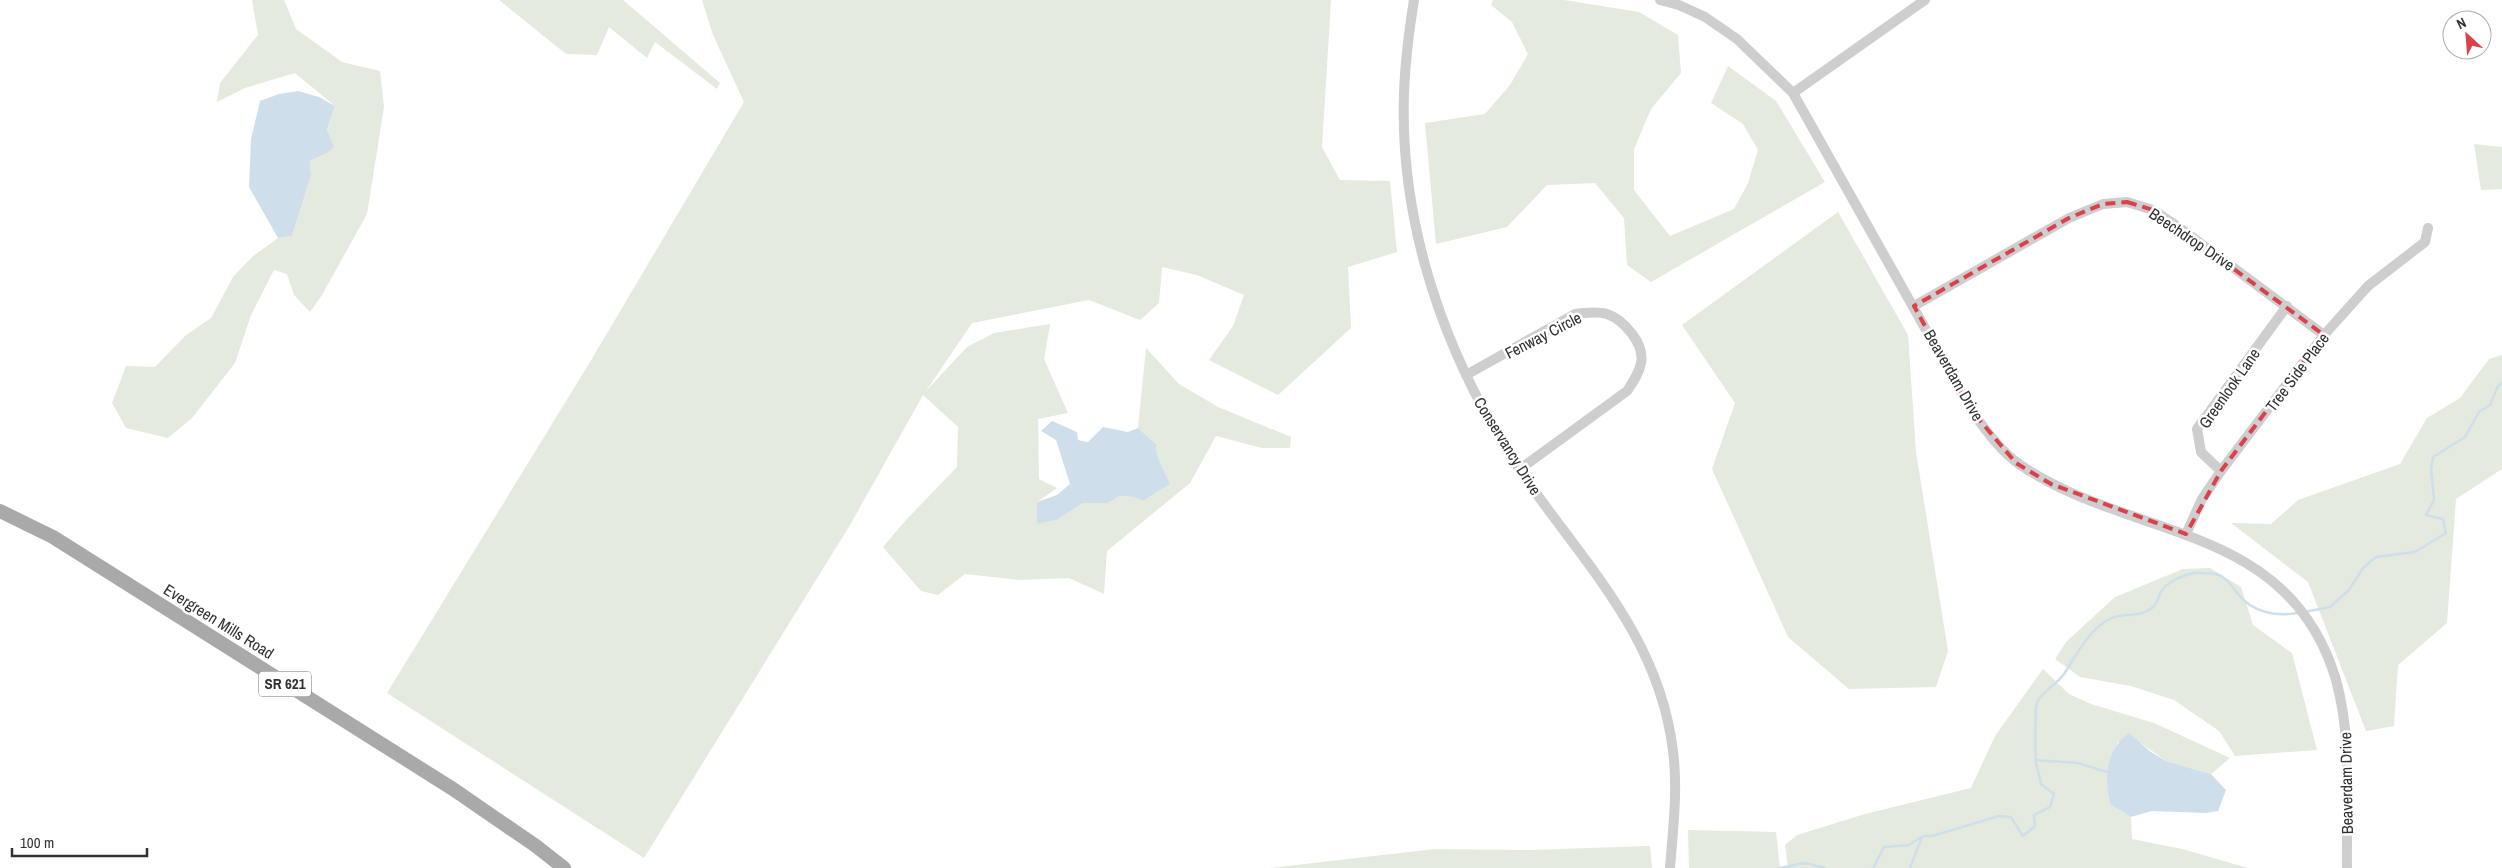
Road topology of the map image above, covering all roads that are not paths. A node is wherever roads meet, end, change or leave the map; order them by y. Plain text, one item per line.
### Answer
1 (1414, 0) edge
2 (1660, 0) edge
3 (1925, 0) edge
4 (1793, 93) junction
5 (2428, 228) dead end
6 (1914, 306) junction
7 (2287, 306) junction
8 (2324, 335) junction
9 (1466, 375) junction
10 (1520, 469) junction
11 (2221, 471) junction
12 (0, 511) edge
13 (2186, 534) junction
14 (564, 868) edge
15 (1670, 868) edge
16 (2348, 868) edge

1 - 9 street, Conservancy Drive
2 - 4 street, Beaverdam Drive
3 - 4 street
4 - 6 street, Beaverdam Drive
5 - 8 street, Tree Side Place
6 - 7 street, Beechdrop Drive
6 - 13 street, Beaverdam Drive
7 - 8 street, Beechdrop Drive
7 - 11 street, Greenlook Lane
8 - 11 street, Tree Side Place
9 - 10 street, Conservancy Drive
9 - 10 street, Fenway Circle
10 - 15 street, Conservancy Drive
11 - 13 street, Tree Side Place
12 - 14 main road, Evergreen Mills Road / SR 621
13 - 16 street, Beaverdam Drive

